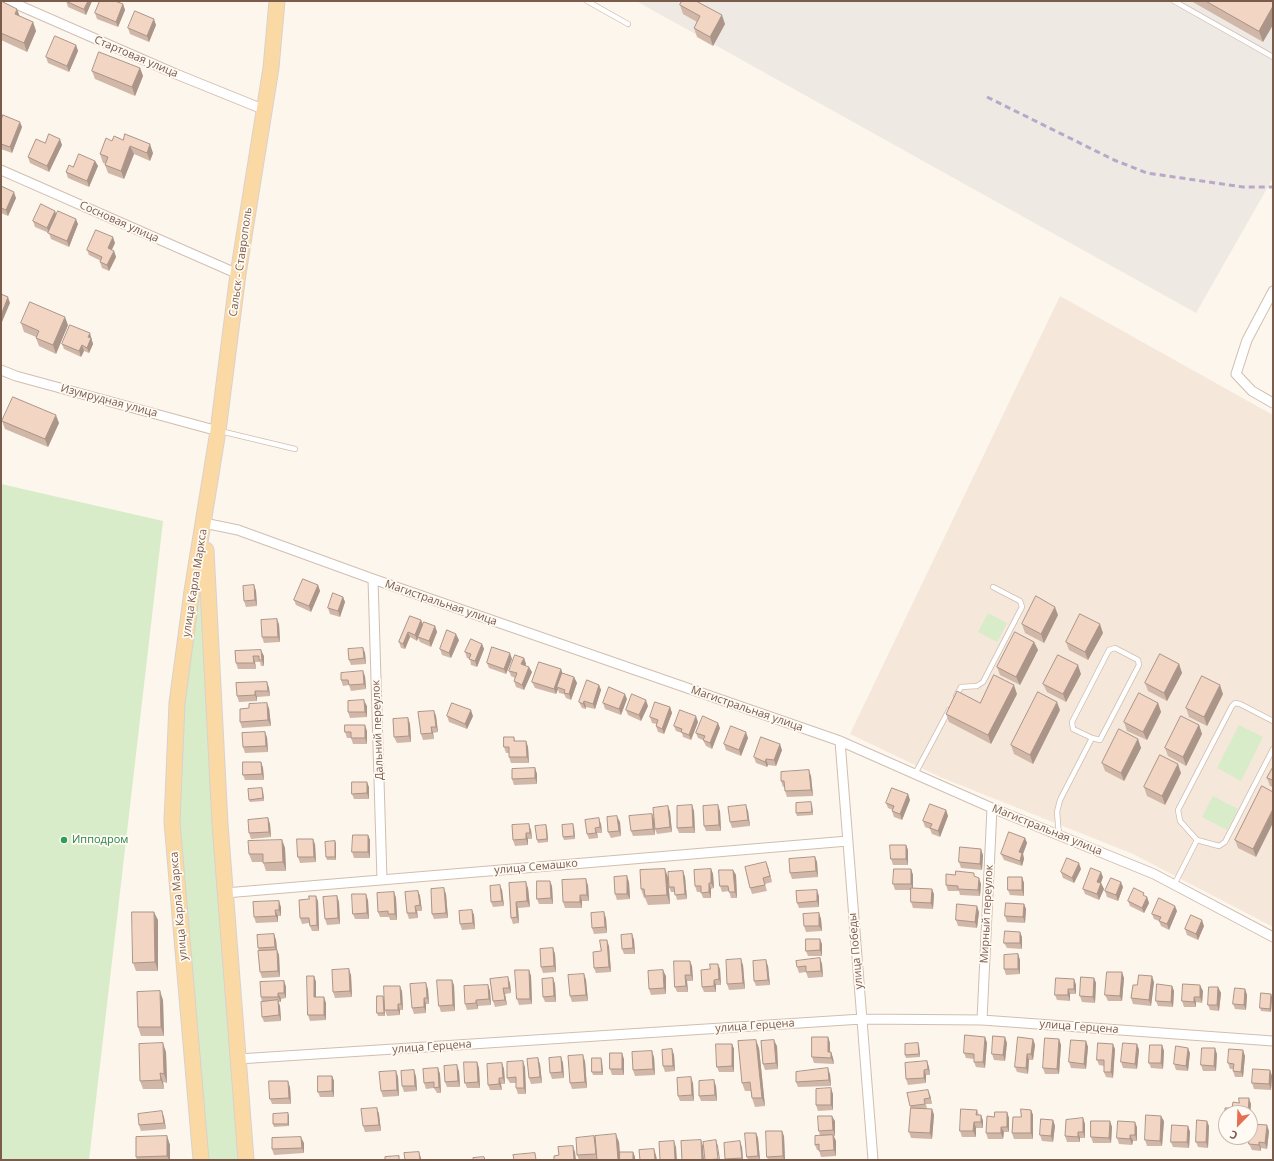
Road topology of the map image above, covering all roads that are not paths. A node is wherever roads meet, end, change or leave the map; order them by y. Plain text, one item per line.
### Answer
1 (9, 1) edge
2 (277, 1) edge
3 (587, 1) edge
4 (1174, 1) edge
5 (628, 24) dead end
6 (1273, 57) edge
7 (265, 110) junction
8 (1, 170) edge
9 (238, 274) junction
10 (1273, 291) edge
11 (1, 370) edge
12 (1273, 403) edge
13 (218, 431) junction
14 (295, 449) dead end
15 (204, 523) junction
16 (373, 579) junction
17 (993, 587) dead end
18 (1273, 721) edge
19 (1092, 738) junction
20 (840, 741) junction
21 (1273, 749) edge
22 (916, 774) junction
23 (992, 808) junction
24 (1059, 835) junction
25 (1197, 840) junction
26 (848, 841) junction
27 (382, 880) junction
28 (1174, 885) junction
29 (225, 893) junction
30 (1273, 937) edge
31 (862, 1019) junction
32 (982, 1020) junction
33 (1273, 1041) edge
34 (238, 1059) junction
35 (201, 1160) edge
36 (246, 1160) edge
37 (873, 1160) edge

1 - 7 street, Стартовая улица
2 - 7 main road, Сальск - Ставрополь
3 - 5 lane
4 - 6 lane
7 - 9 main road, Сальск - Ставрополь
8 - 9 street, Сосновая улица
9 - 13 main road, Сальск - Ставрополь
10 - 12 street
11 - 13 street, Изумрудная улица
13 - 14 lane
13 - 15 main road, Сальск - Ставрополь
15 - 16 street, Магистральная улица
15 - 29 main road, улица Карла Маркса
15 - 35 main road, улица Карла Маркса
16 - 20 street, Магистральная улица
16 - 27 street, Дальний переулок
17 - 22 lane
18 - 25 lane
19 - 19 lane
19 - 24 lane
20 - 22 street, Магистральная улица
20 - 26 street, улица Победы
21 - 25 lane
22 - 23 street, Магистральная улица
23 - 24 street, Магистральная улица
23 - 32 street, Мирный переулок
24 - 28 street, Магистральная улица
25 - 28 lane
26 - 27 street, улица Семашко
26 - 31 street, улица Победы
27 - 29 street, улица Семашко
28 - 30 street, Магистральная улица
29 - 34 main road, улица Карла Маркса
31 - 32 street, улица Герцена
31 - 34 street, улица Герцена
31 - 37 street, улица Победы
32 - 33 street, улица Герцена
34 - 36 main road, улица Карла Маркса

